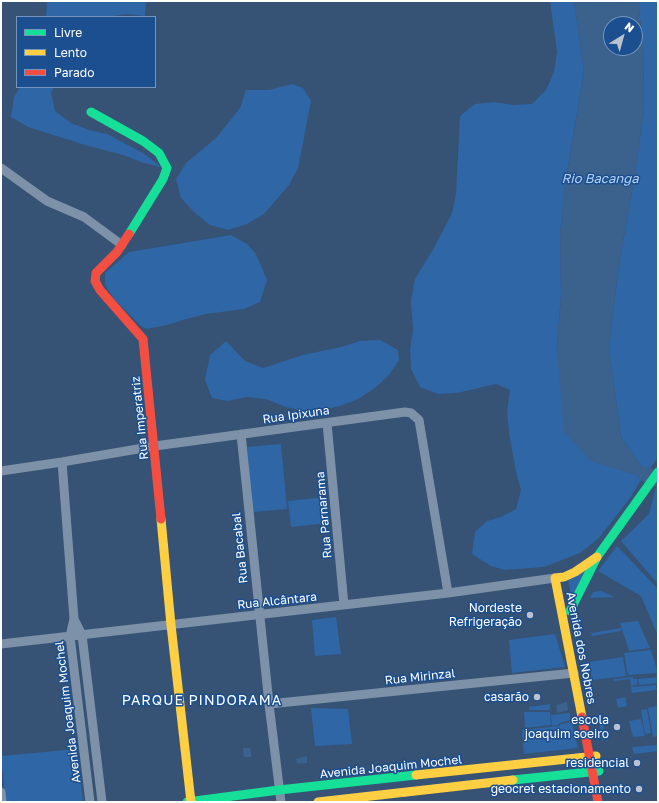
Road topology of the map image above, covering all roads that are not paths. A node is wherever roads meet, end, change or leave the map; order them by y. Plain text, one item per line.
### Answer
1 (91, 112) dead end
2 (1, 168) edge
3 (122, 245) junction
4 (327, 423) junction
5 (241, 434) junction
6 (155, 446) junction
7 (62, 462) junction
8 (1, 471) edge
9 (658, 472) edge
10 (597, 557) junction
11 (560, 578) junction
12 (448, 594) junction
13 (344, 605) junction
14 (570, 611) junction
15 (260, 615) junction
16 (74, 619) junction
17 (172, 625) junction
18 (82, 635) junction
19 (70, 636) junction
20 (1, 644) edge
21 (574, 672) junction
22 (269, 704) junction
23 (593, 757) junction
24 (596, 771) junction
25 (279, 790) junction
26 (1, 792) edge
27 (2, 802) edge
28 (90, 802) edge
29 (102, 802) edge
30 (187, 802) edge
31 (191, 802) edge
32 (281, 802) edge
33 (318, 802) edge
34 (598, 802) edge
35 (605, 802) edge

1 - 3 street, Rua Imperatriz
2 - 3 street
3 - 6 street, Rua Imperatriz
4 - 5 street, Rua Ipixuna
4 - 12 street, Rua Ipixuna
4 - 13 street, Rua Parnarama
5 - 6 street, Rua Ipixuna
5 - 15 street, Rua Bacabal
6 - 7 street, Rua Ipixuna
6 - 17 street, Rua Imperatriz
7 - 8 street, Rua Ipixuna
7 - 16 street, Avenida Joaquim Mochel
9 - 10 street, Avenida dos Nobres
10 - 11 street, Avenida dos Nobres
10 - 14 street, Avenida dos Nobres
11 - 12 street, Rua Alcântara
11 - 14 street, Avenida dos Nobres
11 - 21 street, Avenida dos Nobres
12 - 13 street, Rua Alcântara
13 - 15 street, Rua Alcântara
14 - 23 street, Avenida dos Nobres
15 - 17 street, Rua Alcântara
15 - 22 street, Rua Bacabal
16 - 18 street, Avenida Joaquim Mochel
16 - 19 street, Avenida Joaquim Mochel
17 - 18 street, Rua Alcântara
17 - 31 street, Rua Imperatriz
18 - 19 street, Rua Alcântara
18 - 29 street, Avenida Joaquim Mochel
19 - 20 street, Rua Alcântara
19 - 28 street, Avenida Joaquim Mochel
21 - 22 street, Rua Mirinzal
21 - 23 street, Avenida dos Nobres
22 - 25 street, Rua Bacabal
23 - 24 street, Avenida dos Nobres
23 - 25 street, Avenida Joaquim Mochel
24 - 33 street
24 - 34 street, Avenida dos Nobres
24 - 35 street, Avenida dos Nobres
25 - 31 street, Avenida Joaquim Mochel
25 - 32 street, Rua Bacabal
26 - 27 street
30 - 31 street, Avenida Joaquim Mochel

